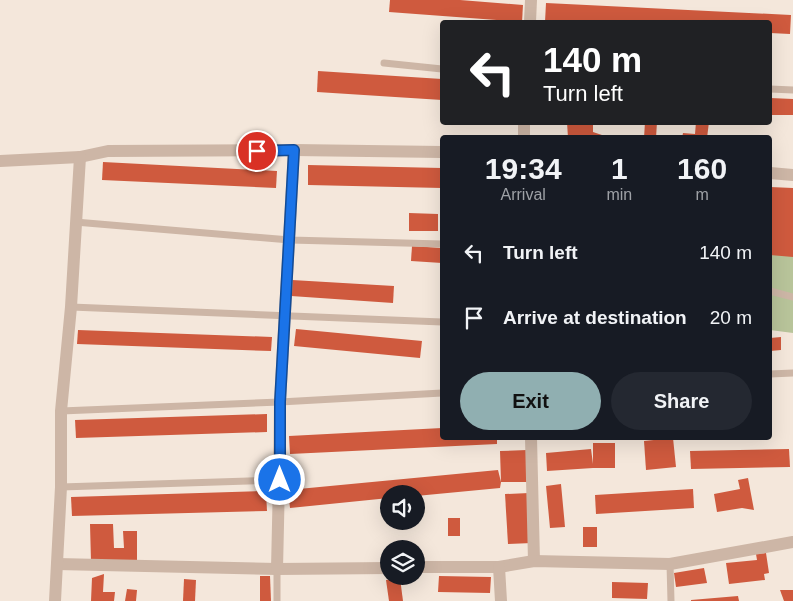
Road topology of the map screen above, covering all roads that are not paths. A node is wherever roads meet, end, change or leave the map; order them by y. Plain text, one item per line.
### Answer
1 (531, 0) edge
2 (530, 20) edge
3 (384, 63) dead end
4 (440, 69) edge
5 (772, 89) edge
6 (793, 90) edge
7 (294, 150) junction
8 (440, 152) edge
9 (80, 158) junction
10 (0, 161) edge
11 (772, 173) edge
12 (793, 175) edge
13 (75, 222) junction
14 (290, 240) junction
15 (440, 244) edge
16 (772, 292) edge
17 (793, 297) edge
18 (71, 307) junction
19 (284, 316) junction
20 (440, 322) edge
21 (793, 373) edge
22 (772, 374) edge
23 (440, 393) edge
24 (280, 402) junction
25 (61, 411) junction
26 (531, 440) edge
27 (280, 480) junction
28 (61, 487) junction
29 (793, 542) edge
30 (534, 561) junction
31 (57, 564) junction
32 (670, 564) junction
33 (500, 567) junction
34 (380, 568) edge
35 (425, 568) edge
36 (277, 569) junction
37 (55, 601) edge
38 (277, 601) edge
39 (501, 601) edge
40 (671, 601) edge

1 - 2 street
3 - 4 lane
5 - 6 lane
7 - 8 street
7 - 9 street
7 - 14 street
9 - 10 street
9 - 13 street
11 - 12 street
13 - 14 lane
13 - 18 street
14 - 15 lane
14 - 19 street
16 - 17 lane
18 - 19 lane
18 - 25 street
19 - 20 lane
19 - 24 street
21 - 22 lane
23 - 24 lane
24 - 25 lane
24 - 27 street
25 - 28 street
26 - 30 street
27 - 28 lane
27 - 36 street
28 - 31 street
29 - 32 street
30 - 32 street
30 - 33 street
31 - 36 street
31 - 37 street
32 - 40 lane
33 - 35 street
33 - 39 street
34 - 36 street
36 - 38 lane

